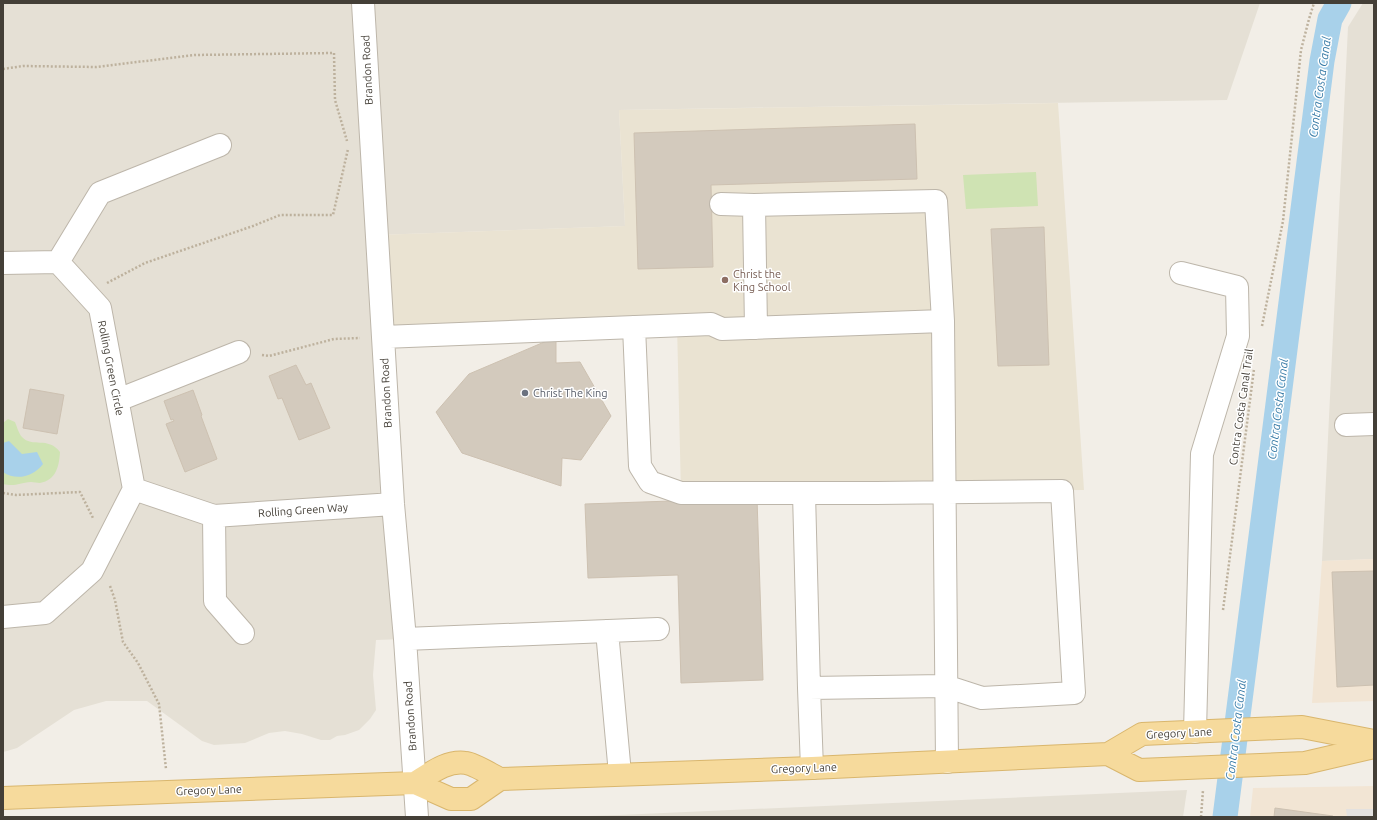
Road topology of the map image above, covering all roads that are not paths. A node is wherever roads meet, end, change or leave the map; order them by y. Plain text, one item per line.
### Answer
1 (363, 3) edge
2 (220, 144) dead end
3 (721, 204) dead end
4 (754, 205) junction
5 (58, 262) junction
6 (3, 263) edge
7 (1181, 273) dead end
8 (943, 320) junction
9 (634, 327) junction
10 (756, 328) junction
11 (383, 337) junction
12 (239, 352) road end
13 (118, 400) junction
14 (1374, 424) edge
15 (1346, 425) dead end
16 (134, 488) junction
17 (944, 492) junction
18 (804, 493) junction
19 (393, 504) junction
20 (214, 516) junction
21 (3, 617) edge
22 (658, 629) dead end
23 (607, 631) junction
24 (243, 633) dead end
25 (405, 639) junction
26 (945, 686) junction
27 (809, 688) junction
28 (1195, 732) junction
29 (1374, 741) edge
30 (1374, 747) edge
31 (1108, 754) junction
32 (947, 762) junction
33 (812, 768) junction
34 (620, 774) junction
35 (500, 779) junction
36 (416, 783) junction
37 (3, 798) edge
38 (417, 817) edge

1 - 11 street, Brandon Road
2 - 5 street
3 - 4 street
4 - 8 street
4 - 10 street
5 - 6 street
5 - 13 street, Rolling Green Circle
7 - 28 street
8 - 10 street
8 - 17 street
9 - 10 street
9 - 11 street
9 - 18 street
11 - 19 street, Brandon Road
12 - 13 street
13 - 16 street, Rolling Green Circle
14 - 15 street
16 - 20 street, Rolling Green Way
16 - 21 street
17 - 18 street
17 - 26 street
17 - 26 street
18 - 27 street
19 - 20 street, Rolling Green Way
19 - 25 street, Brandon Road
20 - 24 street
22 - 23 street
23 - 25 street
23 - 34 street
25 - 36 street, Brandon Road
26 - 27 street
26 - 32 street
27 - 33 street
28 - 29 main road, Gregory Lane
28 - 31 main road, Gregory Lane
30 - 31 main road
31 - 32 main road, Gregory Lane
32 - 33 main road, Gregory Lane
33 - 34 main road, Gregory Lane
34 - 35 main road, Gregory Lane
35 - 36 main road, Gregory Lane
35 - 36 main road, Gregory Lane
36 - 37 main road, Gregory Lane
36 - 38 street, Brandon Road

